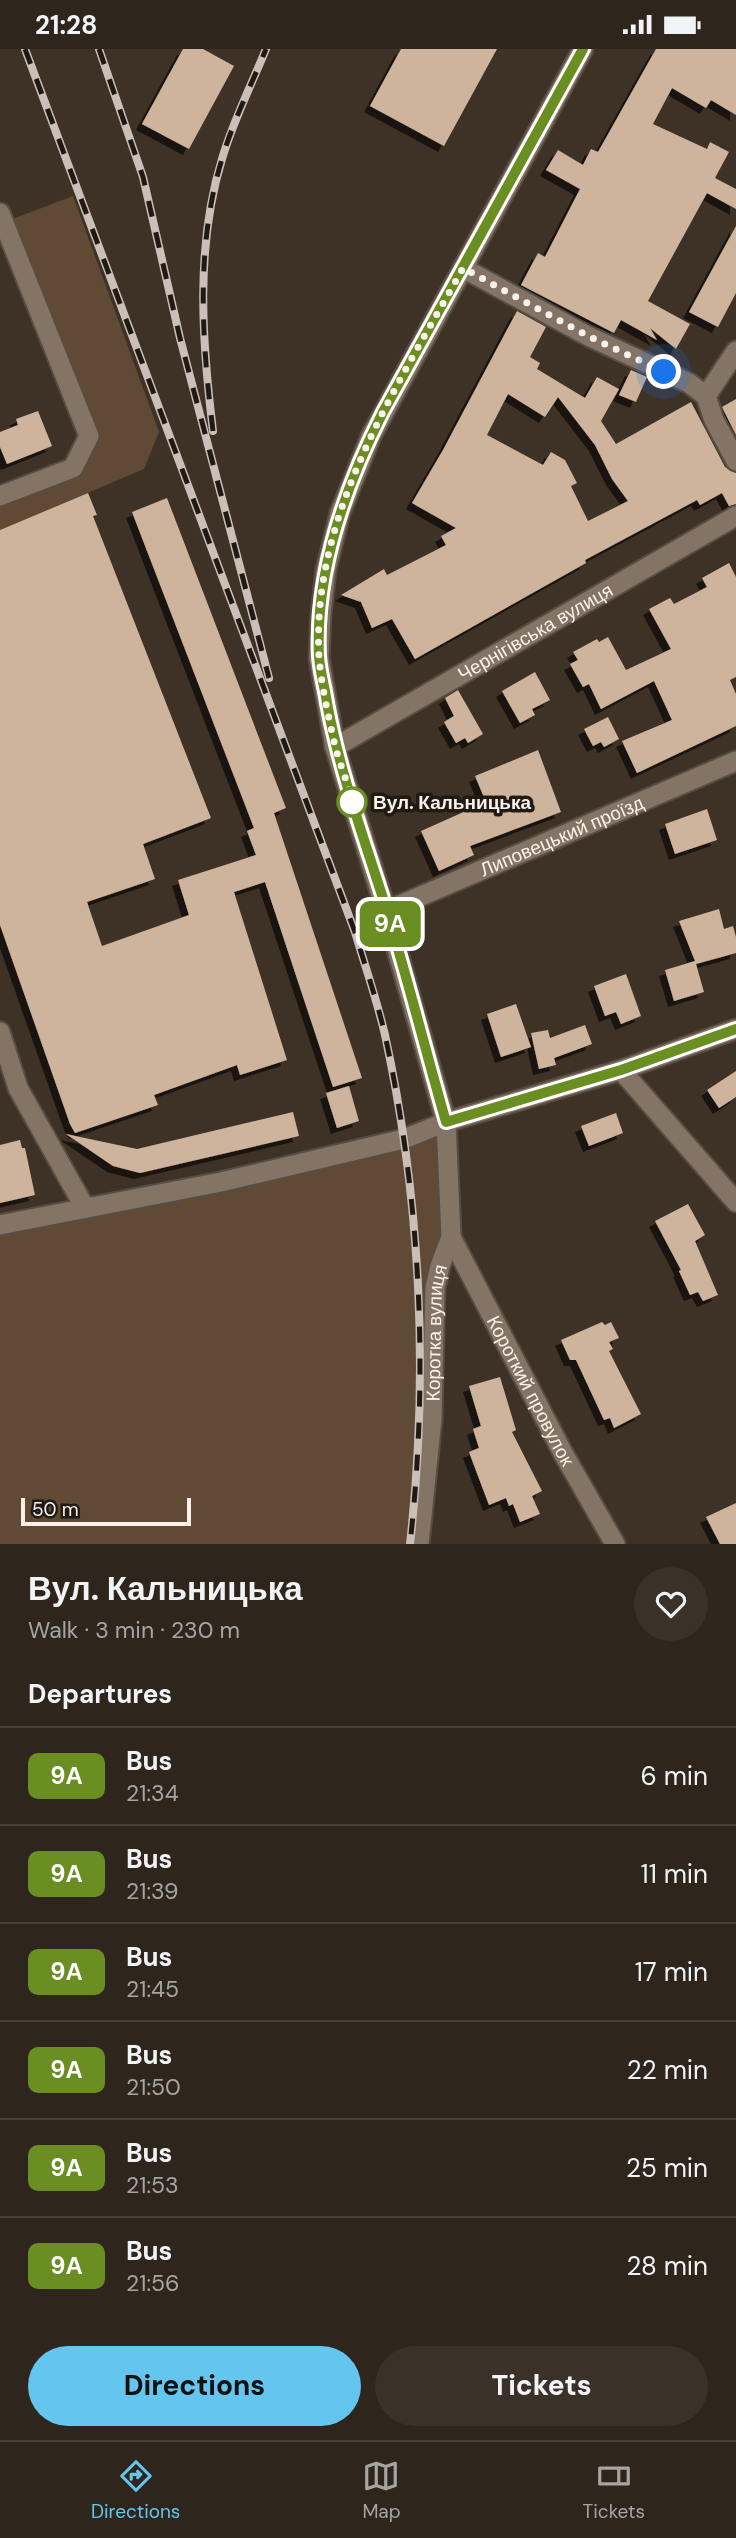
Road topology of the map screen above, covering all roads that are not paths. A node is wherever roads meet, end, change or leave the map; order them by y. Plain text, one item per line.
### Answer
1 (583, 49) edge
2 (0, 213) edge
3 (463, 268) junction
4 (736, 351) edge
5 (706, 396) junction
6 (736, 461) edge
7 (0, 496) edge
8 (736, 516) edge
9 (335, 747) junction
10 (736, 761) edge
11 (386, 911) junction
12 (736, 1029) edge
13 (0, 1033) edge
14 (621, 1070) junction
15 (446, 1122) junction
16 (736, 1202) edge
17 (85, 1208) junction
18 (0, 1225) edge
19 (451, 1237) junction
20 (419, 1544) edge
21 (615, 1544) edge

1 - 3 street, Коротка вулиця
2 - 7 street
3 - 5 street
3 - 9 street, Коротка вулиця
4 - 5 street
5 - 6 street
8 - 9 street, Чернігівська вулиця
9 - 11 street, Коротка вулиця
10 - 11 street, Липовецький проїзд
11 - 15 street, Коротка вулиця
12 - 14 street
13 - 17 street
14 - 15 street
14 - 16 street
15 - 17 street
15 - 19 street, Коротка вулиця
17 - 18 street
19 - 20 street, Коротка вулиця
19 - 21 street, Короткий провулок

